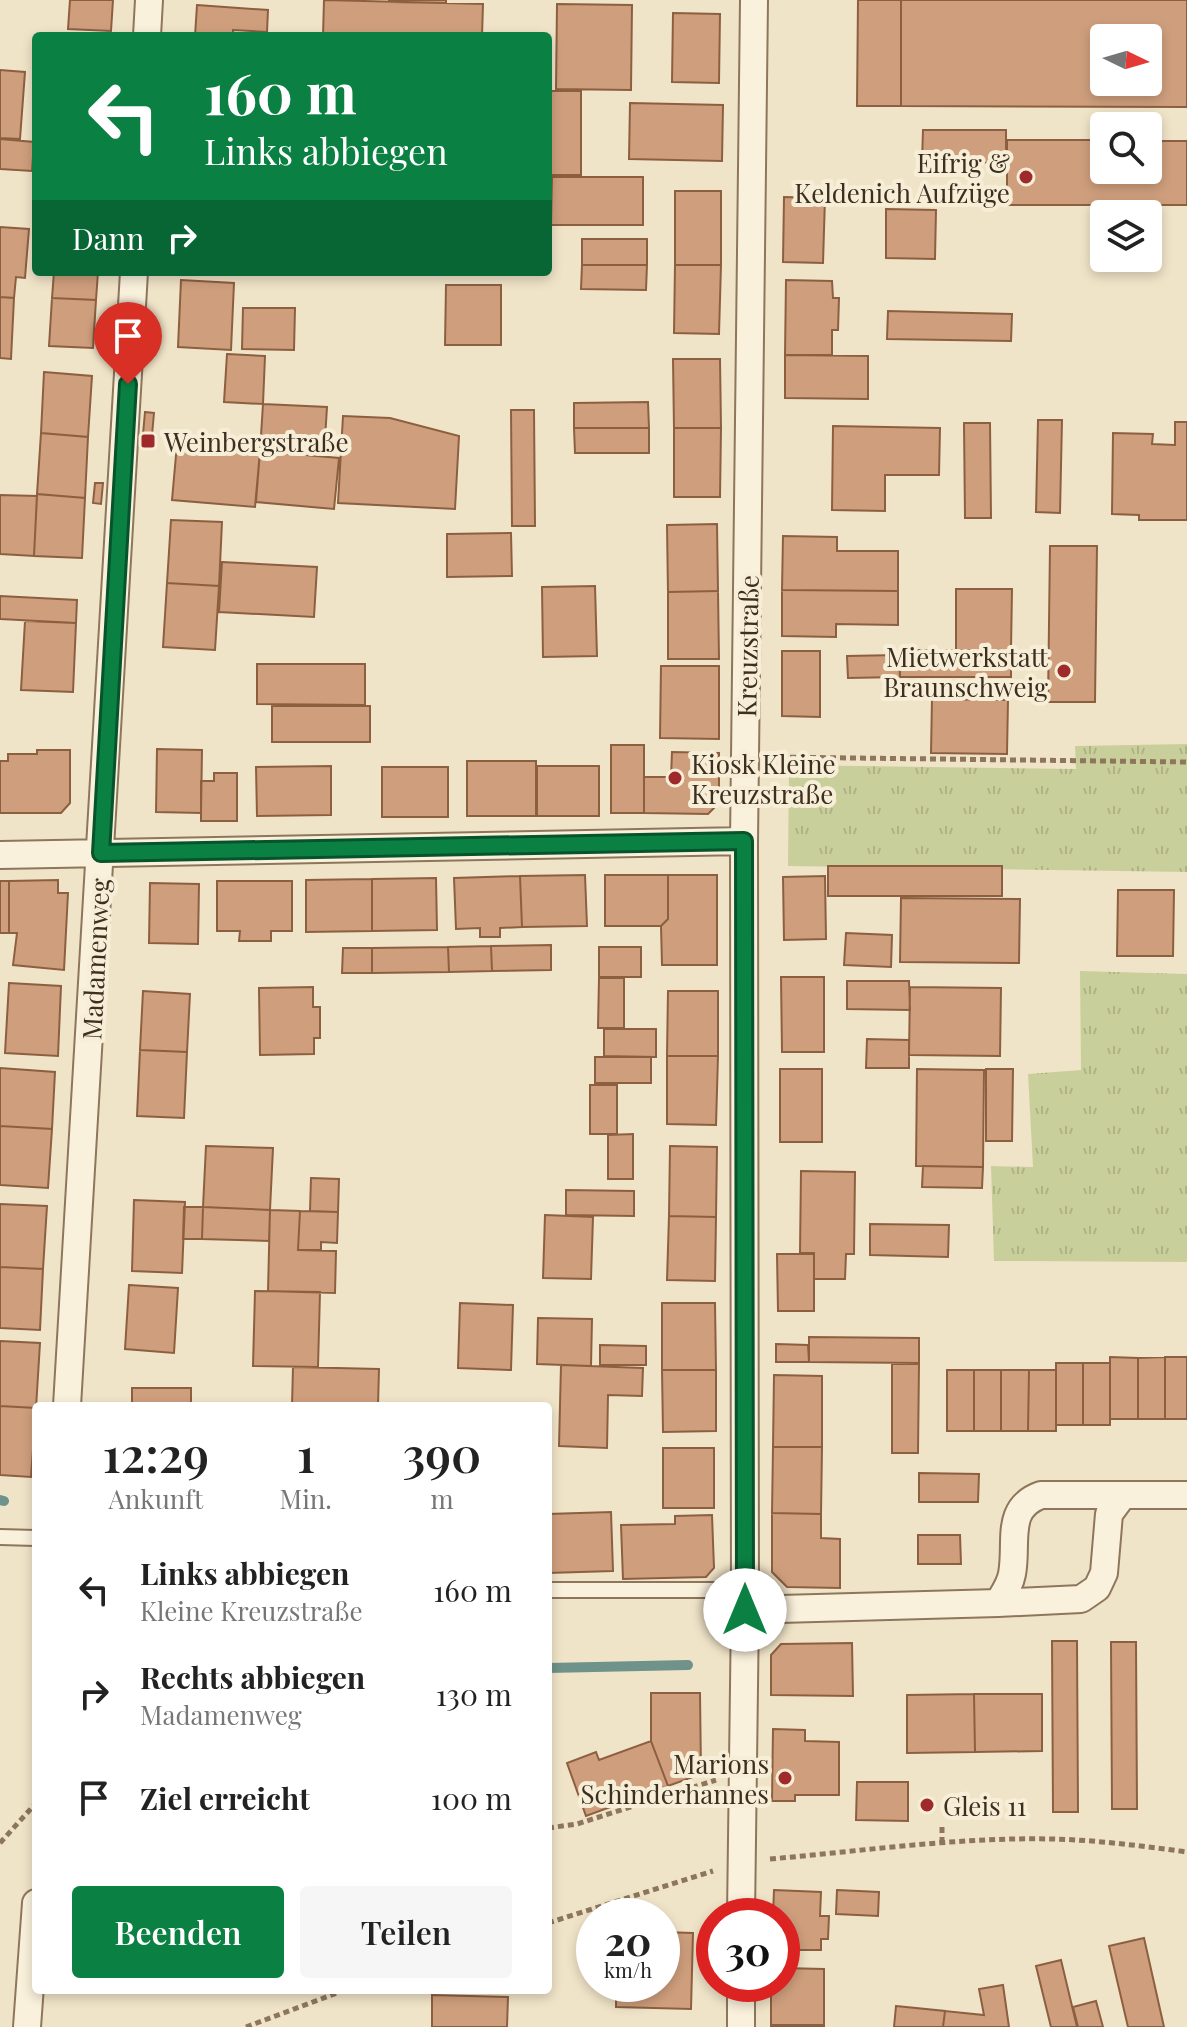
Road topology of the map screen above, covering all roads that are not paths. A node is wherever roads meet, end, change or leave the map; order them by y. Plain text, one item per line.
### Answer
1 (149, 0) edge
2 (754, 0) edge
3 (147, 32) edge
4 (134, 276) edge
5 (744, 841) junction
6 (101, 853) junction
7 (0, 855) edge
8 (67, 1402) edge
9 (1123, 1495) junction
10 (1187, 1495) edge
11 (0, 1537) edge
12 (32, 1538) edge
13 (552, 1590) edge
14 (998, 1603) junction
15 (745, 1610) junction
16 (741, 1898) edge
17 (32, 1958) edge
18 (741, 2002) edge
19 (27, 2027) edge
20 (741, 2027) edge

1 - 3 street
2 - 5 street, Kreuzstraße
4 - 6 street, Madamenweg
5 - 6 street
5 - 15 street, Kreuzstraße
6 - 7 street
6 - 8 street, Madamenweg
9 - 10 street
9 - 14 street
9 - 14 street
11 - 12 lane
13 - 15 lane
14 - 15 street
15 - 16 street, Kreuzstraße
17 - 19 street
18 - 20 street

